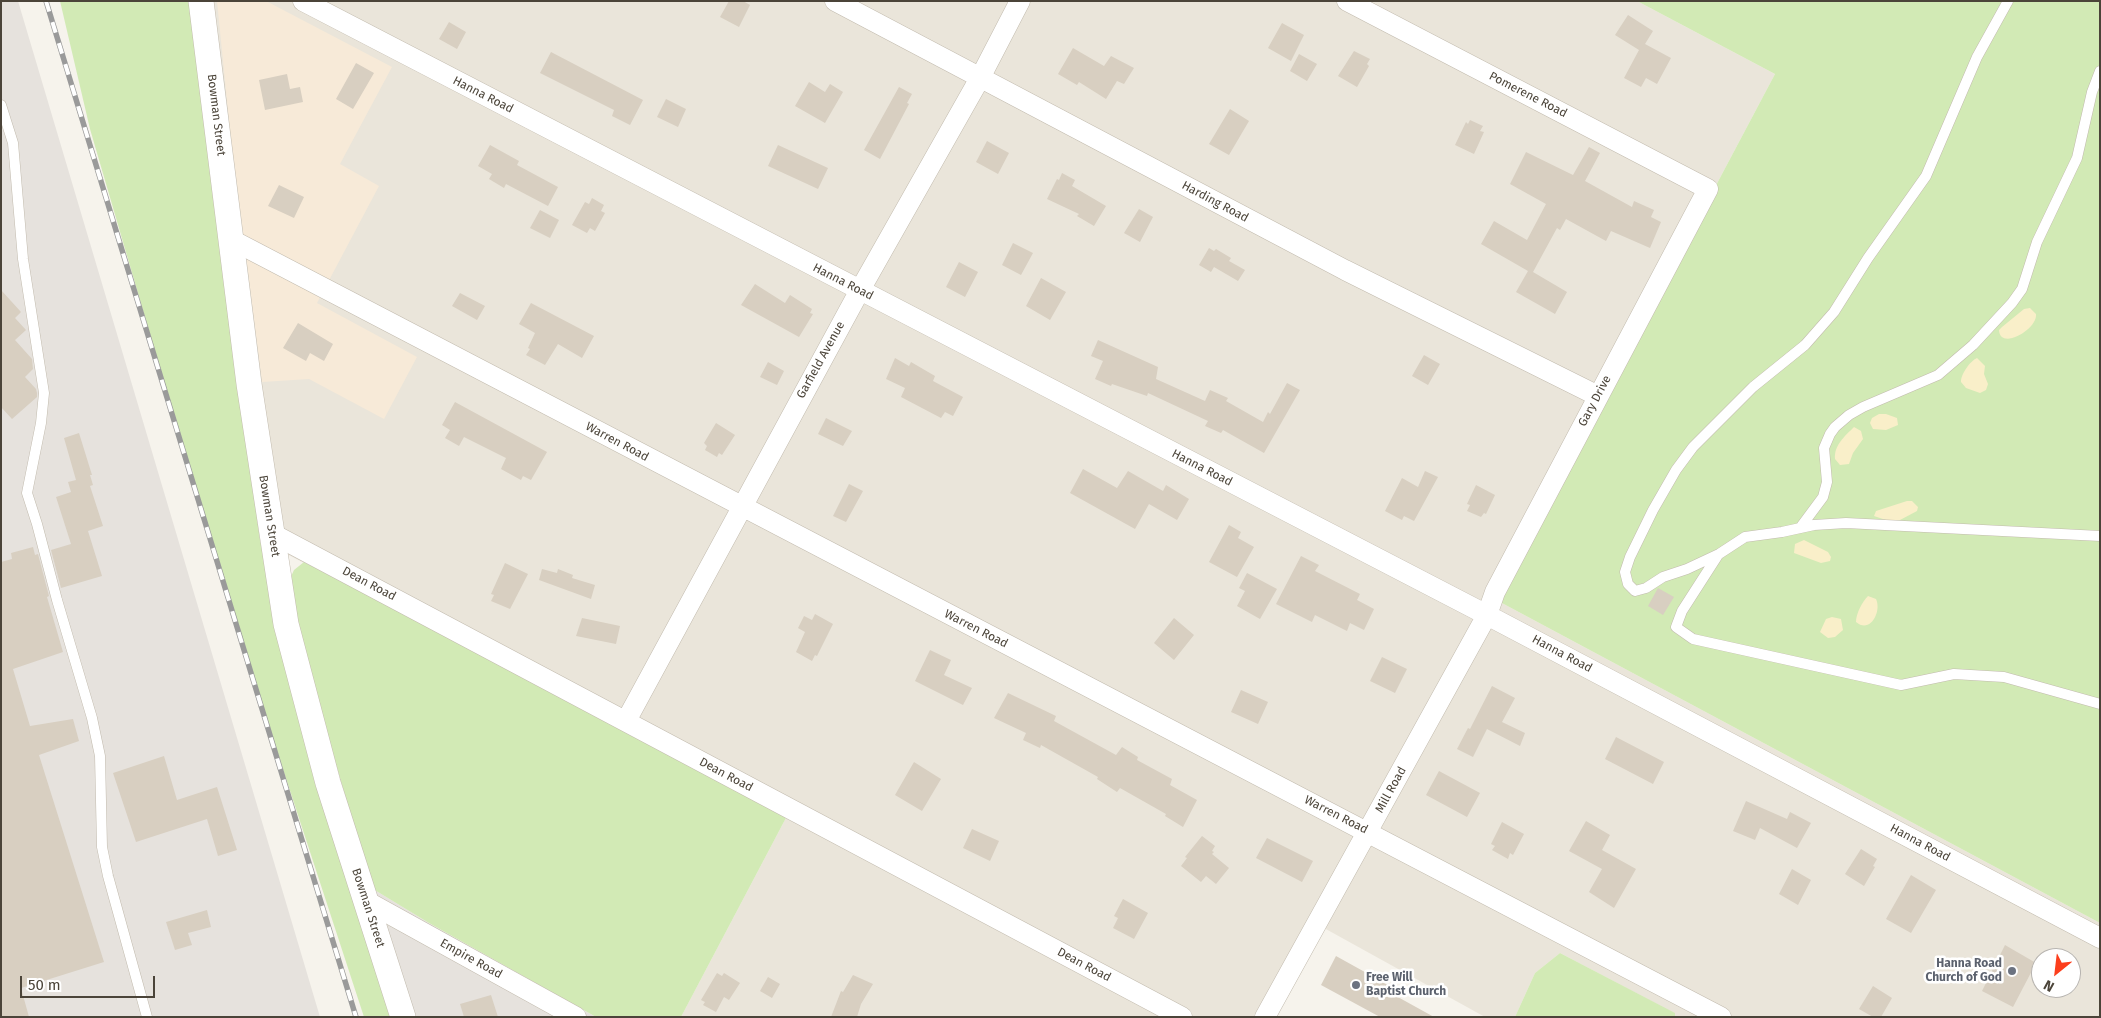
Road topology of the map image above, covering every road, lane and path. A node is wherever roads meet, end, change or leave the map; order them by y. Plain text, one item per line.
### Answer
1 (201, 1) edge
2 (303, 1) edge
3 (835, 1) edge
4 (1020, 1) edge
5 (1347, 1) edge
6 (2008, 1) edge
7 (2100, 71) edge
8 (980, 78) junction
9 (1, 105) edge
10 (1708, 188) joint
11 (232, 240) junction
12 (860, 290) junction
13 (1598, 396) junction
14 (742, 507) junction
15 (1800, 528) junction
16 (271, 533) junction
17 (2100, 536) edge
18 (1719, 554) junction
19 (1487, 615) junction
20 (2100, 704) edge
21 (626, 721) junction
22 (1368, 832) junction
23 (366, 901) junction
24 (2100, 938) edge
25 (147, 1017) edge
26 (403, 1017) edge
27 (576, 1017) edge
28 (1182, 1017) edge
29 (1265, 1017) edge
30 (1721, 1017) edge

1 - 11 street, Bowman Street
2 - 12 street, Hanna Road
3 - 8 street, Harding Road
4 - 8 street, Garfield Avenue
5 - 10 street, Pomerene Road
6 - 18 lane
7 - 15 lane
8 - 12 street, Garfield Avenue
8 - 13 street, Harding Road
9 - 25 lane
10 - 13 street, Gary Drive
11 - 14 street, Warren Road
11 - 16 street, Bowman Street
12 - 14 street, Garfield Avenue
12 - 19 street, Hanna Road
13 - 19 street, Gary Drive
14 - 21 street, Garfield Avenue
14 - 22 street, Warren Road
15 - 17 lane
15 - 18 lane
16 - 21 street, Dean Road
16 - 23 street, Bowman Street
18 - 20 lane
19 - 22 street, Mill Road
19 - 24 street, Hanna Road
21 - 28 street, Dean Road
22 - 29 street, Mill Road
22 - 30 street, Warren Road
23 - 26 street, Bowman Street
23 - 27 street, Empire Road

